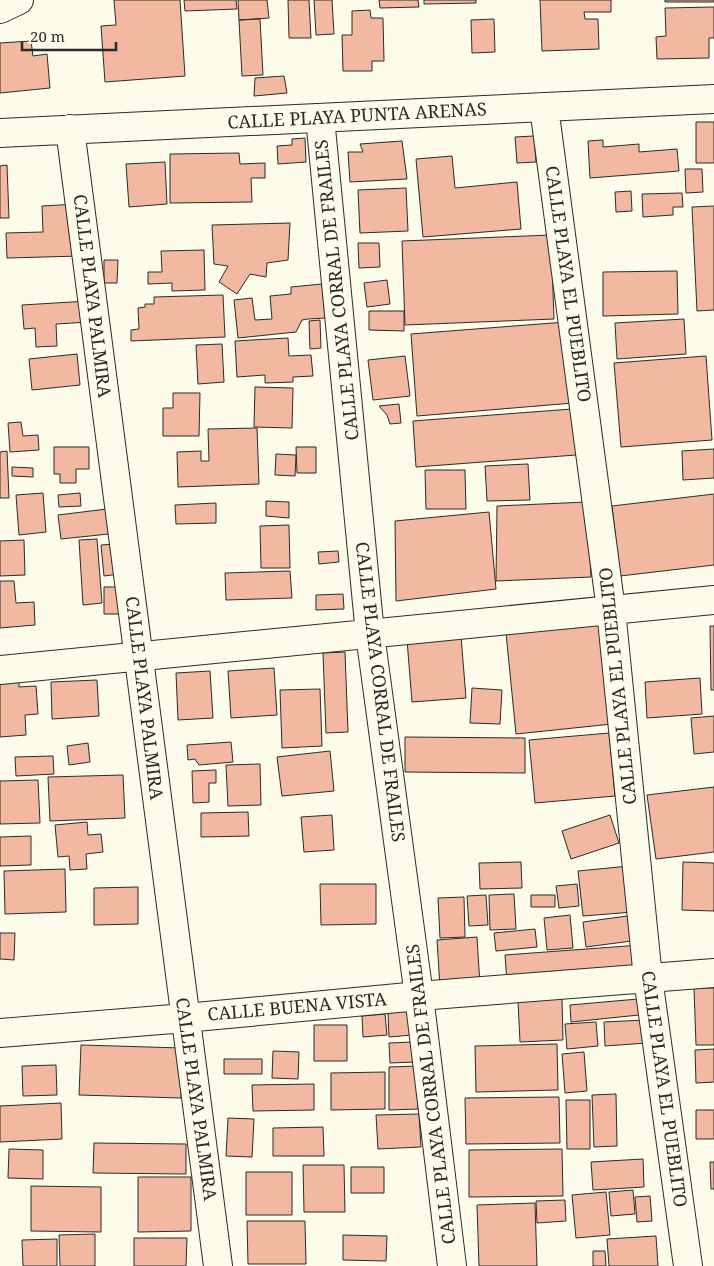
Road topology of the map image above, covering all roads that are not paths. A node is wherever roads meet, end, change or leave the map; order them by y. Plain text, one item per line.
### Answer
1 (19, 0) edge
2 (0, 9) edge
3 (714, 99) edge
4 (544, 107) junction
5 (320, 118) junction
6 (70, 130) junction
7 (0, 133) edge
8 (714, 600) edge
9 (611, 610) junction
10 (370, 634) junction
11 (138, 657) junction
12 (0, 670) edge
13 (714, 974) edge
14 (648, 978) junction
15 (419, 996) junction
16 (185, 1018) junction
17 (0, 1033) edge
18 (218, 1266) edge
19 (452, 1266) edge
20 (688, 1266) edge

1 - 2 street
3 - 4 street, CALLE PLAYA PUNTA ARENAS
4 - 5 street, CALLE PLAYA PUNTA ARENAS
4 - 9 street, CALLE PLAYA EL PUEBLITO
5 - 6 street, CALLE PLAYA PUNTA ARENAS
5 - 10 street, CALLE PLAYA CORRAL DE FRAILES
6 - 7 street, CALLE PLAYA PUNTA ARENAS
6 - 11 street, CALLE PLAYA PALMIRA
8 - 9 street
9 - 10 street
9 - 14 street, CALLE PLAYA EL PUEBLITO
10 - 11 street
10 - 15 street, CALLE PLAYA CORRAL DE FRAILES
11 - 12 street
11 - 16 street, CALLE PLAYA PALMIRA
13 - 14 street, CALLE BUENA VISTA
14 - 15 street, CALLE BUENA VISTA
14 - 20 street, CALLE PLAYA EL PUEBLITO
15 - 16 street, CALLE BUENA VISTA
15 - 19 street, CALLE PLAYA CORRAL DE FRAILES
16 - 17 street, CALLE BUENA VISTA
16 - 18 street, CALLE PLAYA PALMIRA

